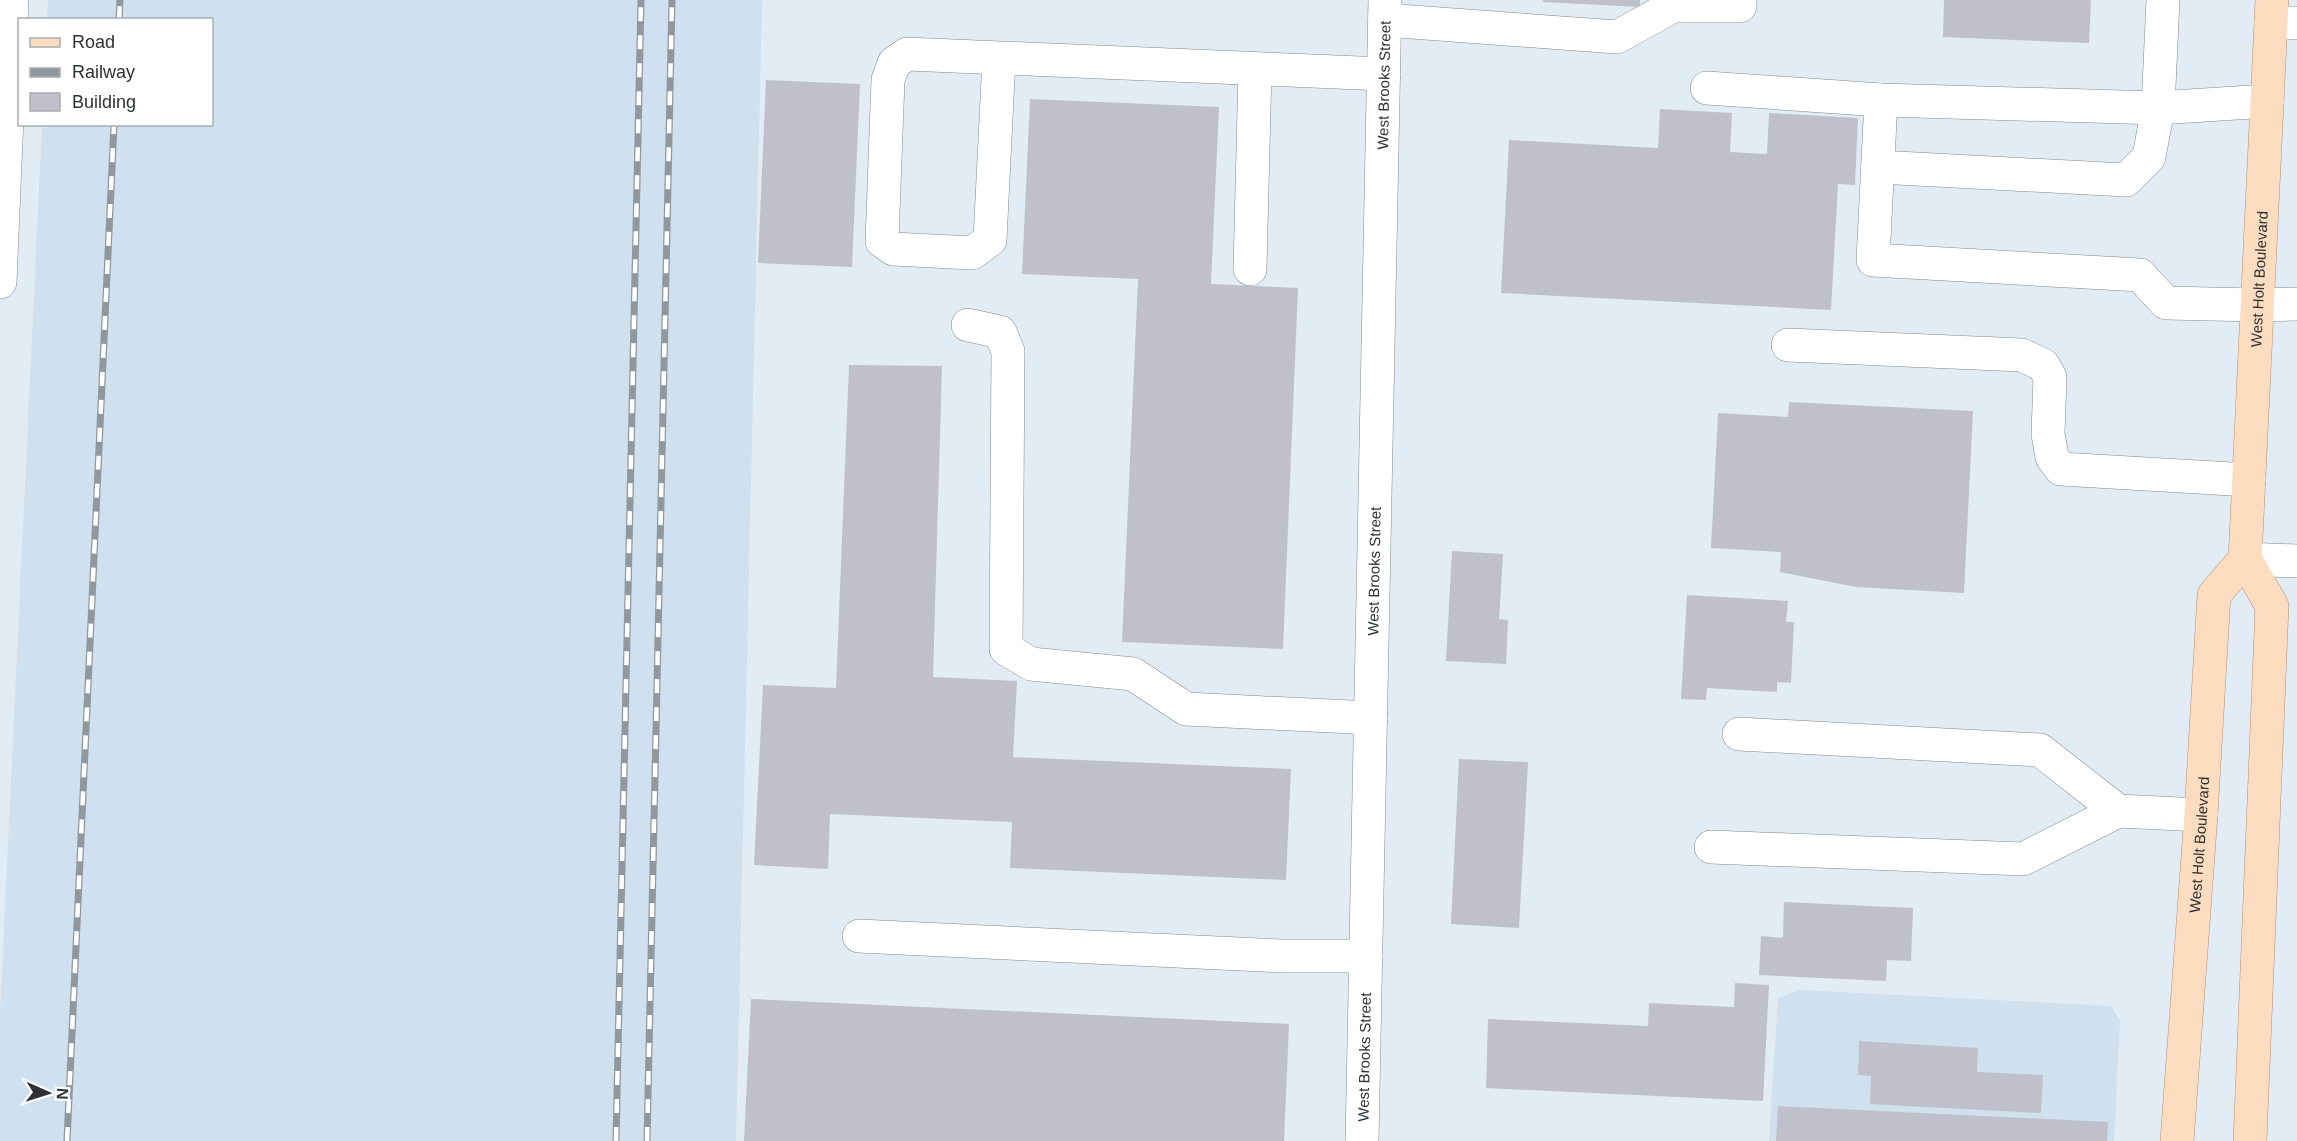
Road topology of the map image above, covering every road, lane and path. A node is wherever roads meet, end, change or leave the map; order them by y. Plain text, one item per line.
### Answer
1 (12, 0) edge
2 (1740, 0) edge
3 (2163, 0) edge
4 (1385, 10) edge
5 (2280, 15) edge
6 (999, 58) junction
7 (1255, 69) junction
8 (1384, 74) junction
9 (1707, 88) dead end
10 (1881, 100) junction
11 (2267, 101) junction
12 (2158, 108) junction
13 (1878, 167) junction
14 (1250, 269) dead end
15 (0, 282) edge
16 (2297, 304) edge
17 (2257, 305) junction
18 (968, 326) dead end
19 (1788, 345) dead end
20 (2249, 480) junction
21 (2245, 559) junction
22 (2297, 561) edge
23 (1371, 717) junction
24 (1739, 734) dead end
25 (2118, 811) junction
26 (2201, 815) junction
27 (1711, 847) dead end
28 (859, 936) dead end
29 (1366, 956) junction
30 (1362, 1141) edge
31 (2177, 1141) edge
32 (2250, 1141) edge

1 - 15 street
2 - 4 street
3 - 12 street
4 - 8 street, West Brooks Street
5 - 11 main road, West Holt Boulevard
6 - 6 street
6 - 7 street
7 - 8 street
7 - 14 street
8 - 23 street, West Brooks Street
9 - 10 street
10 - 12 street
10 - 13 street
11 - 12 street
11 - 17 main road, West Holt Boulevard
12 - 13 street
13 - 17 street
16 - 17 street
17 - 20 main road, West Holt Boulevard
18 - 23 street
19 - 20 street
20 - 21 main road, West Holt Boulevard
21 - 22 street
21 - 26 main road, West Holt Boulevard
21 - 32 main road
23 - 29 street, West Brooks Street
24 - 25 street
25 - 26 street
25 - 27 street
26 - 31 main road, West Holt Boulevard
28 - 29 street
29 - 30 street, West Brooks Street

